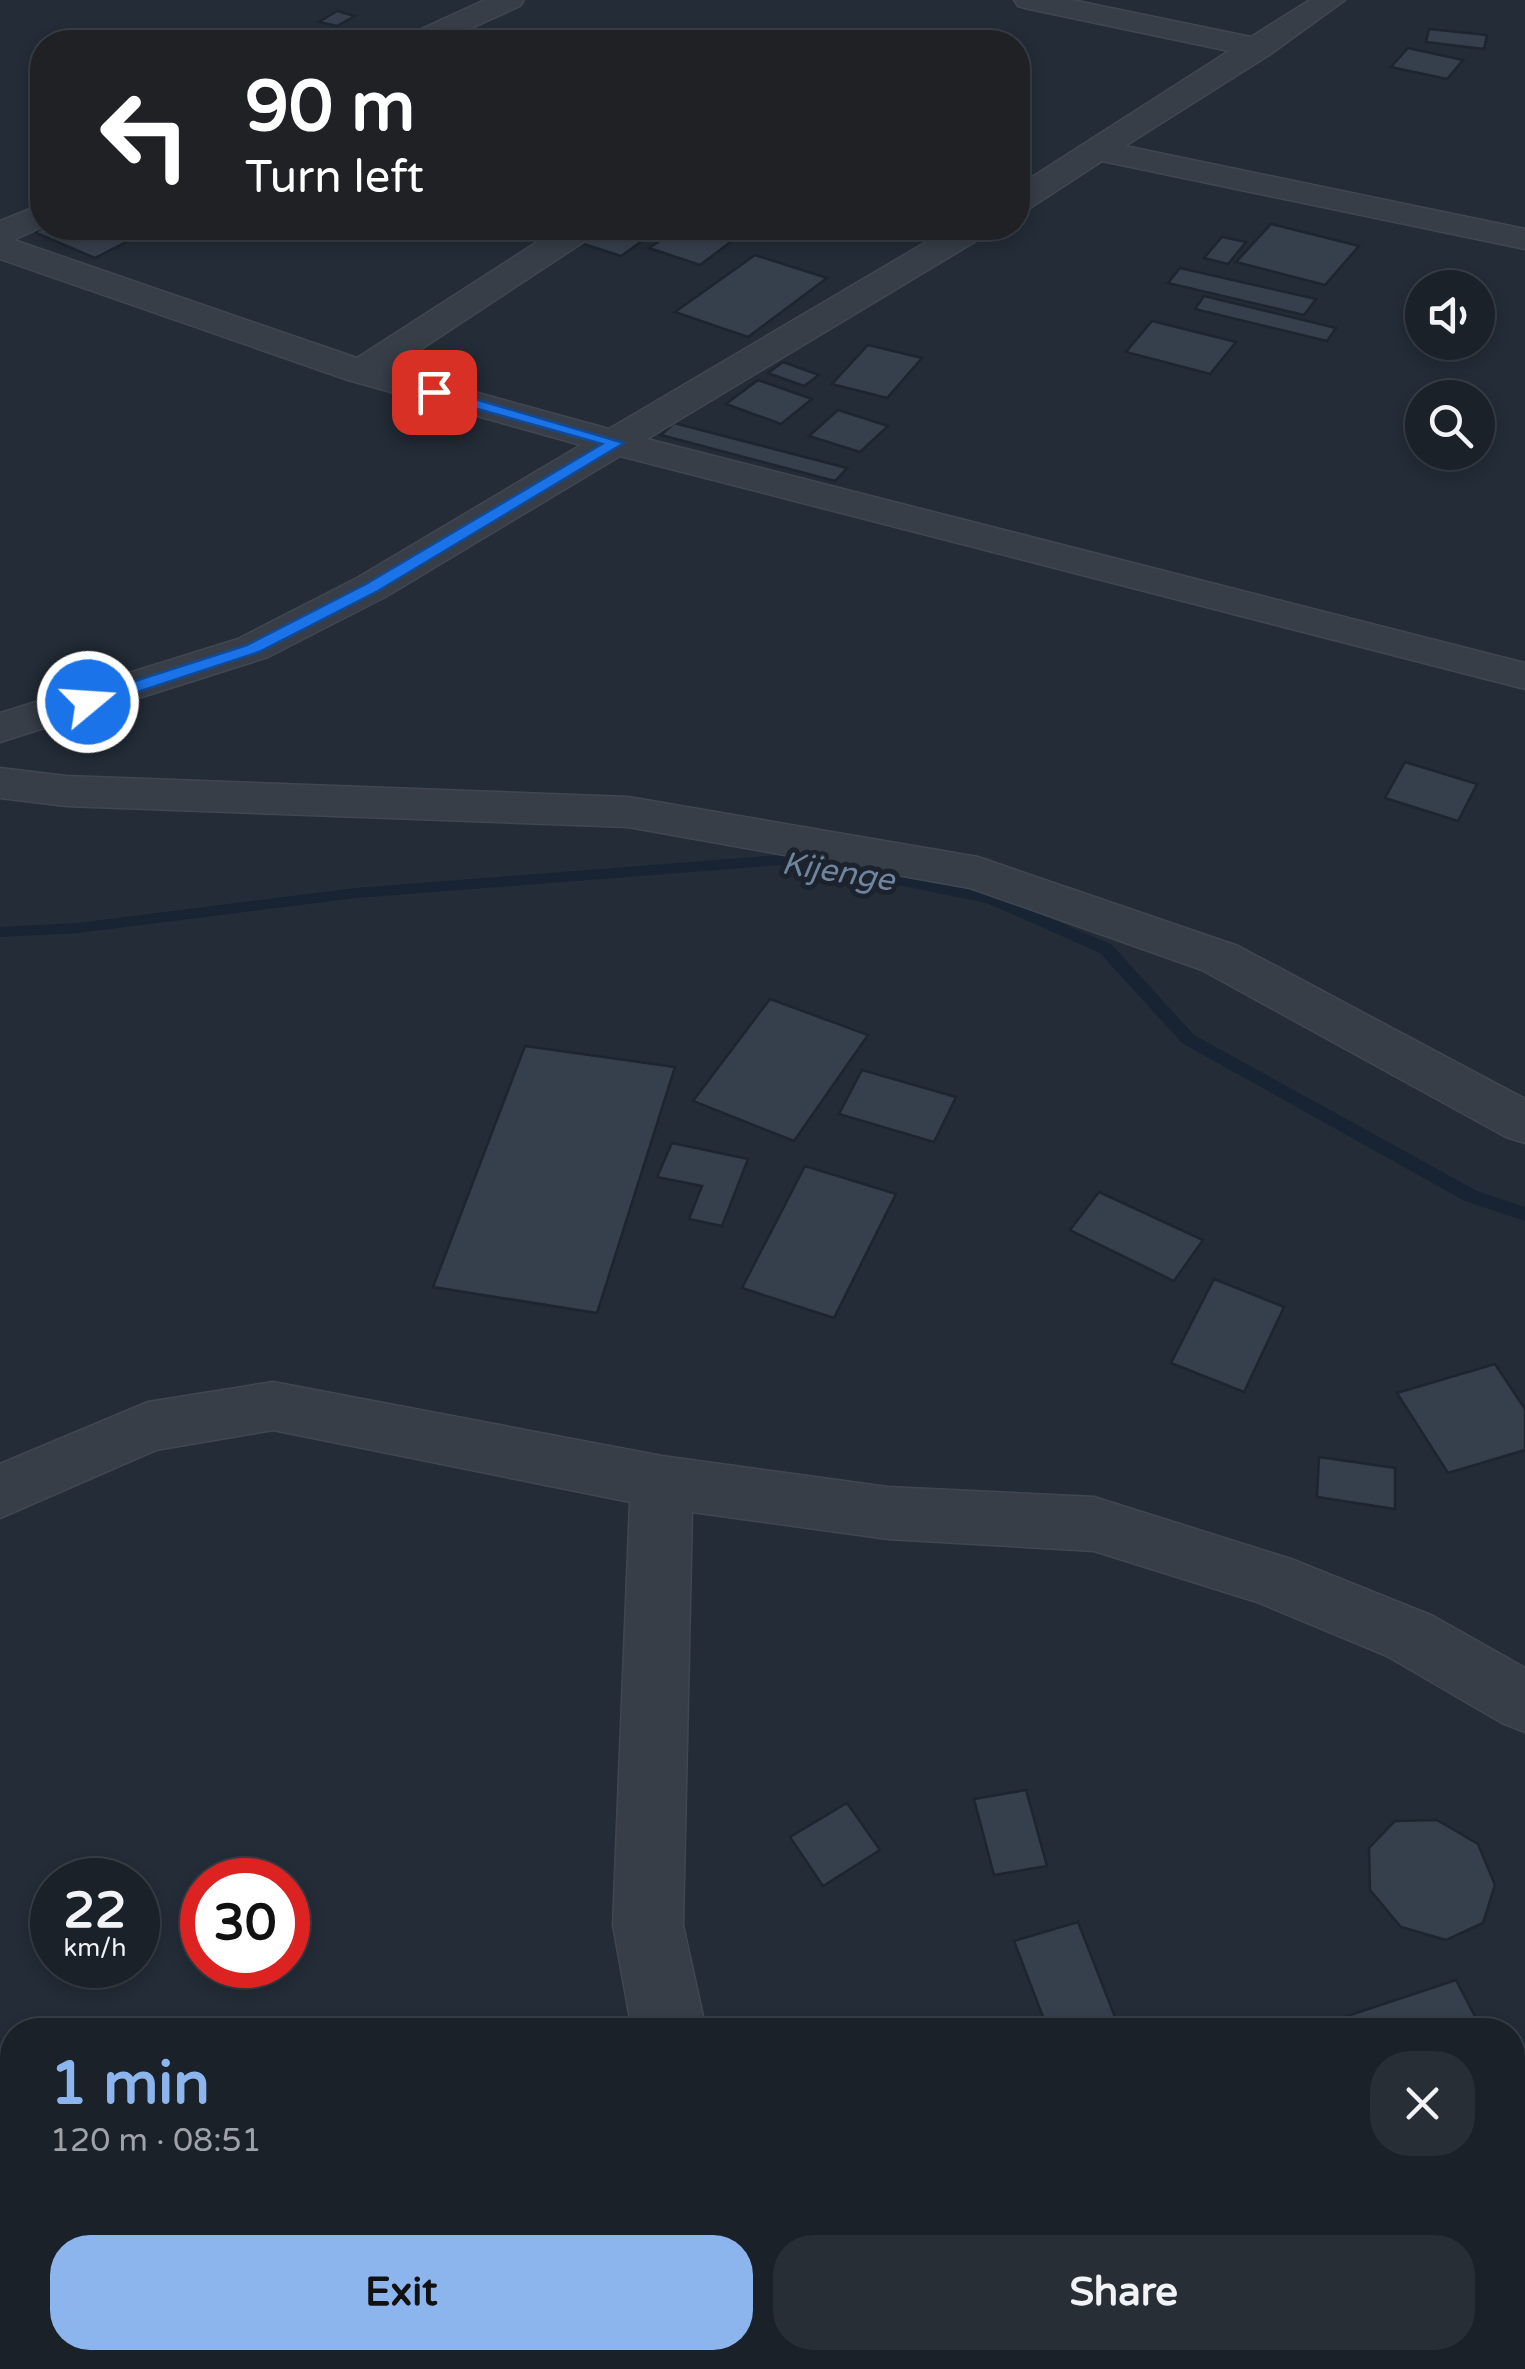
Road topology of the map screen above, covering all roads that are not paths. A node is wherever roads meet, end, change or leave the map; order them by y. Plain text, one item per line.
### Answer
1 (509, 0) edge
2 (1028, 0) edge
3 (1330, 0) edge
4 (443, 30) edge
5 (1258, 48) junction
6 (1100, 152) junction
7 (1030, 194) edge
8 (30, 220) edge
9 (0, 234) edge
10 (1525, 239) edge
11 (565, 240) edge
12 (954, 240) edge
13 (0, 247) edge
14 (361, 372) junction
15 (616, 443) junction
16 (1525, 676) edge
17 (0, 728) edge
18 (0, 783) edge
19 (1525, 1122) edge
20 (662, 1482) junction
21 (0, 1492) edge
22 (1525, 1702) edge
23 (667, 2018) edge

1 - 4 street
2 - 5 street
3 - 5 street
5 - 6 street
6 - 7 street
6 - 10 street
8 - 9 street
11 - 14 street
12 - 15 street
13 - 14 street
14 - 15 street
15 - 16 street
15 - 17 street
18 - 19 street
20 - 21 street
20 - 22 street
20 - 23 street

